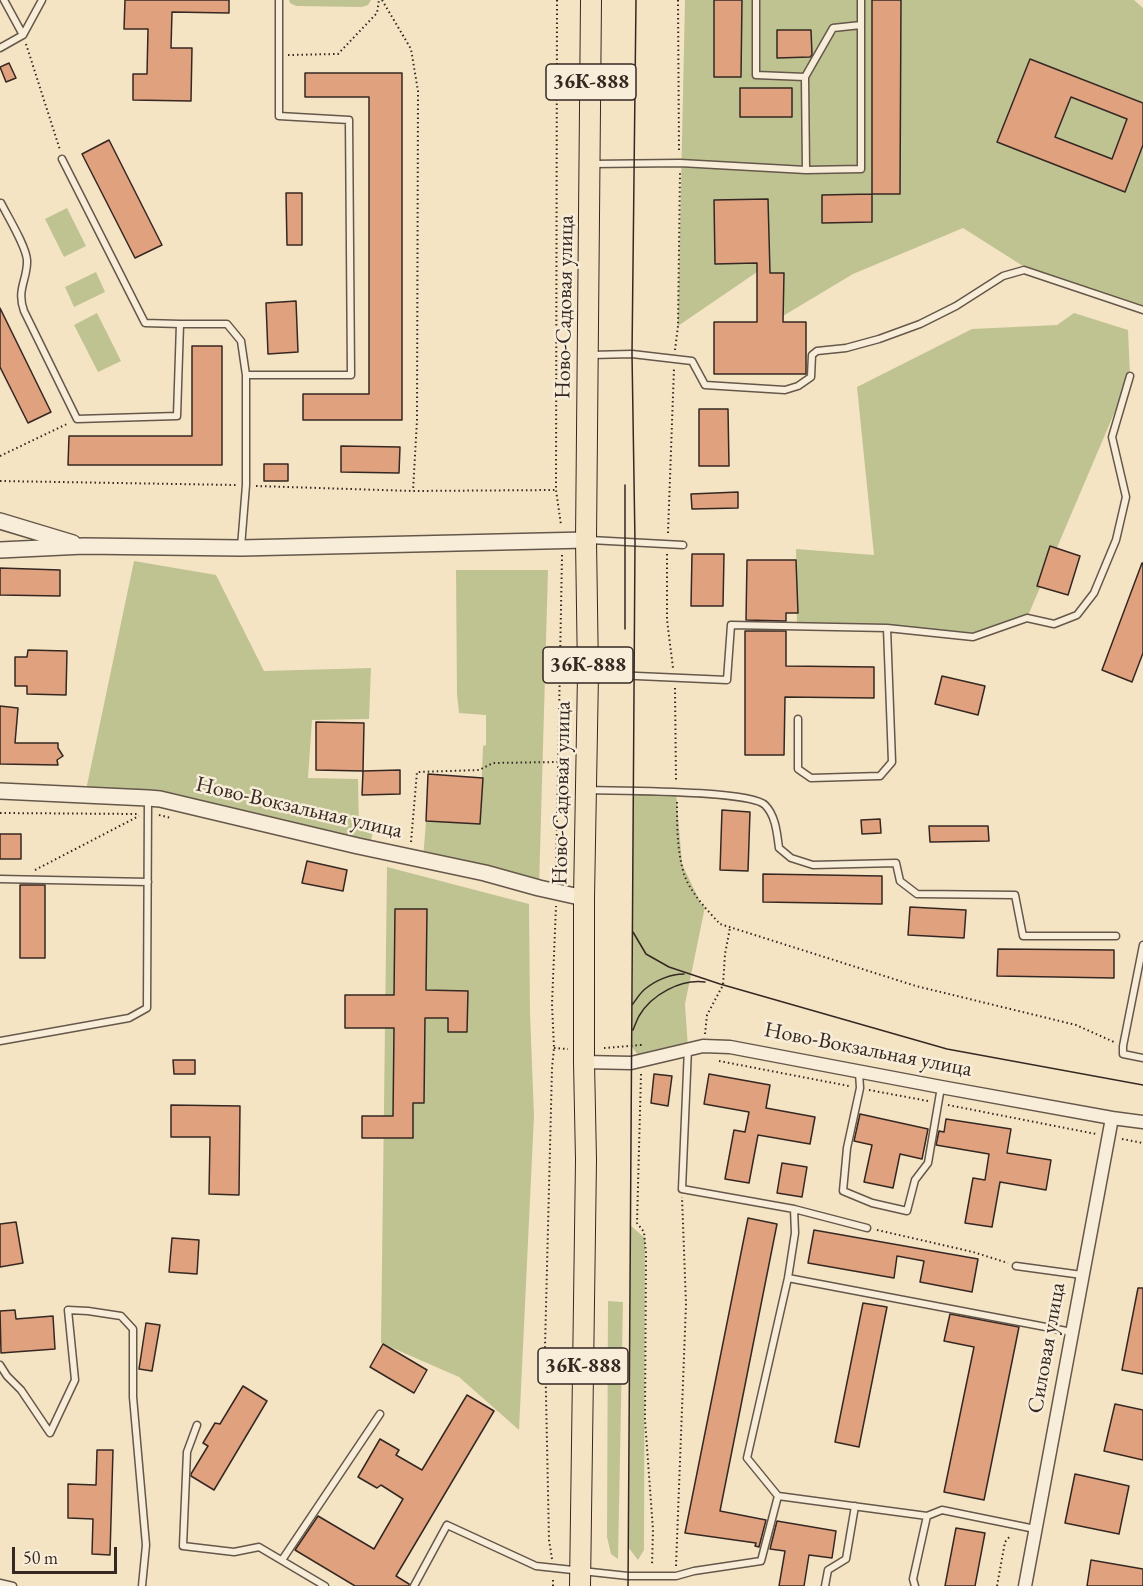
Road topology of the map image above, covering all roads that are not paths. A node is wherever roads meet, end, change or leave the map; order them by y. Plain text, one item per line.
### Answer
1 (4, 0) edge
2 (42, 0) edge
3 (279, 0) edge
4 (591, 0) edge
5 (756, 0) edge
6 (861, 0) edge
7 (861, 26) junction
8 (23, 35) junction
9 (0, 48) edge
10 (805, 77) junction
11 (62, 159) road end
12 (591, 164) junction
13 (806, 170) junction
14 (2, 203) dead end
15 (1143, 310) edge
16 (180, 324) junction
17 (588, 355) junction
18 (246, 375) junction
19 (1130, 376) dead end
20 (0, 521) edge
21 (586, 540) junction
22 (683, 545) dead end
23 (84, 546) junction
24 (241, 548) junction
25 (0, 550) edge
26 (888, 627) junction
27 (588, 674) junction
28 (798, 719) dead end
29 (586, 790) junction
30 (0, 791) edge
31 (148, 798) junction
32 (0, 879) edge
33 (148, 882) junction
34 (584, 898) junction
35 (1116, 936) dead end
36 (1143, 945) edge
37 (0, 1041) edge
38 (688, 1048) junction
39 (1143, 1058) edge
40 (584, 1062) junction
41 (859, 1072) junction
42 (941, 1087) junction
43 (1112, 1118) junction
44 (1143, 1122) edge
45 (794, 1209) junction
46 (867, 1228) road end
47 (1016, 1266) road end
48 (1082, 1275) junction
49 (788, 1278) junction
50 (1072, 1332) junction
51 (0, 1365) edge
52 (380, 1414) dead end
53 (197, 1425) dead end
54 (778, 1496) junction
55 (855, 1506) junction
56 (927, 1516) junction
57 (1035, 1529) junction
58 (282, 1560) junction
59 (580, 1579) edge
60 (0, 1583) edge
61 (13, 1586) edge
62 (142, 1586) edge
63 (325, 1586) edge
64 (414, 1586) edge
65 (825, 1586) edge
66 (915, 1586) edge
67 (1026, 1586) edge

1 - 8 lane
2 - 8 lane
3 - 18 lane
4 - 12 main road, Ново-Садовая улица / 36К-888
5 - 10 lane
6 - 7 lane
7 - 10 lane
7 - 13 lane
8 - 9 lane
10 - 13 lane
11 - 16 lane
12 - 13 lane
12 - 17 main road, Ново-Садовая улица / 36К-888
14 - 16 lane
15 - 17 lane
16 - 18 lane
17 - 21 main road, Ново-Садовая улица / 36К-888
18 - 24 lane
19 - 26 lane
20 - 23 street
21 - 22 lane
21 - 24 street
21 - 27 main road, Ново-Садовая улица / 36К-888
23 - 24 street
23 - 25 street
26 - 27 lane
26 - 28 lane
27 - 29 main road, Ново-Садовая улица / 36К-888
29 - 34 main road, Ново-Садовая улица / 36К-888
29 - 35 lane
30 - 31 street, Ново-Вокзальная улица
31 - 33 lane
31 - 34 street, Ново-Вокзальная улица
32 - 33 lane
33 - 37 lane
34 - 40 main road, Ново-Садовая улица / 36К-888
36 - 39 lane
38 - 40 street, Ново-Вокзальная улица
38 - 41 street, Ново-Вокзальная улица
38 - 45 lane
40 - 59 main road, Ново-Садовая улица / 36К-888
41 - 42 street, Ново-Вокзальная улица
41 - 42 lane
42 - 43 street, Ново-Вокзальная улица
43 - 44 street, Ново-Вокзальная улица
43 - 48 street, Силовая улица
45 - 46 lane
45 - 49 lane
47 - 48 lane
48 - 50 street, Силовая улица
49 - 50 lane
49 - 54 lane
50 - 57 street, Силовая улица
51 - 62 lane
52 - 58 lane
53 - 58 lane
54 - 55 lane
54 - 59 lane
55 - 56 lane
55 - 65 lane
56 - 57 lane
56 - 66 lane
57 - 67 street, Силовая улица
58 - 63 lane
59 - 64 lane
60 - 61 lane

